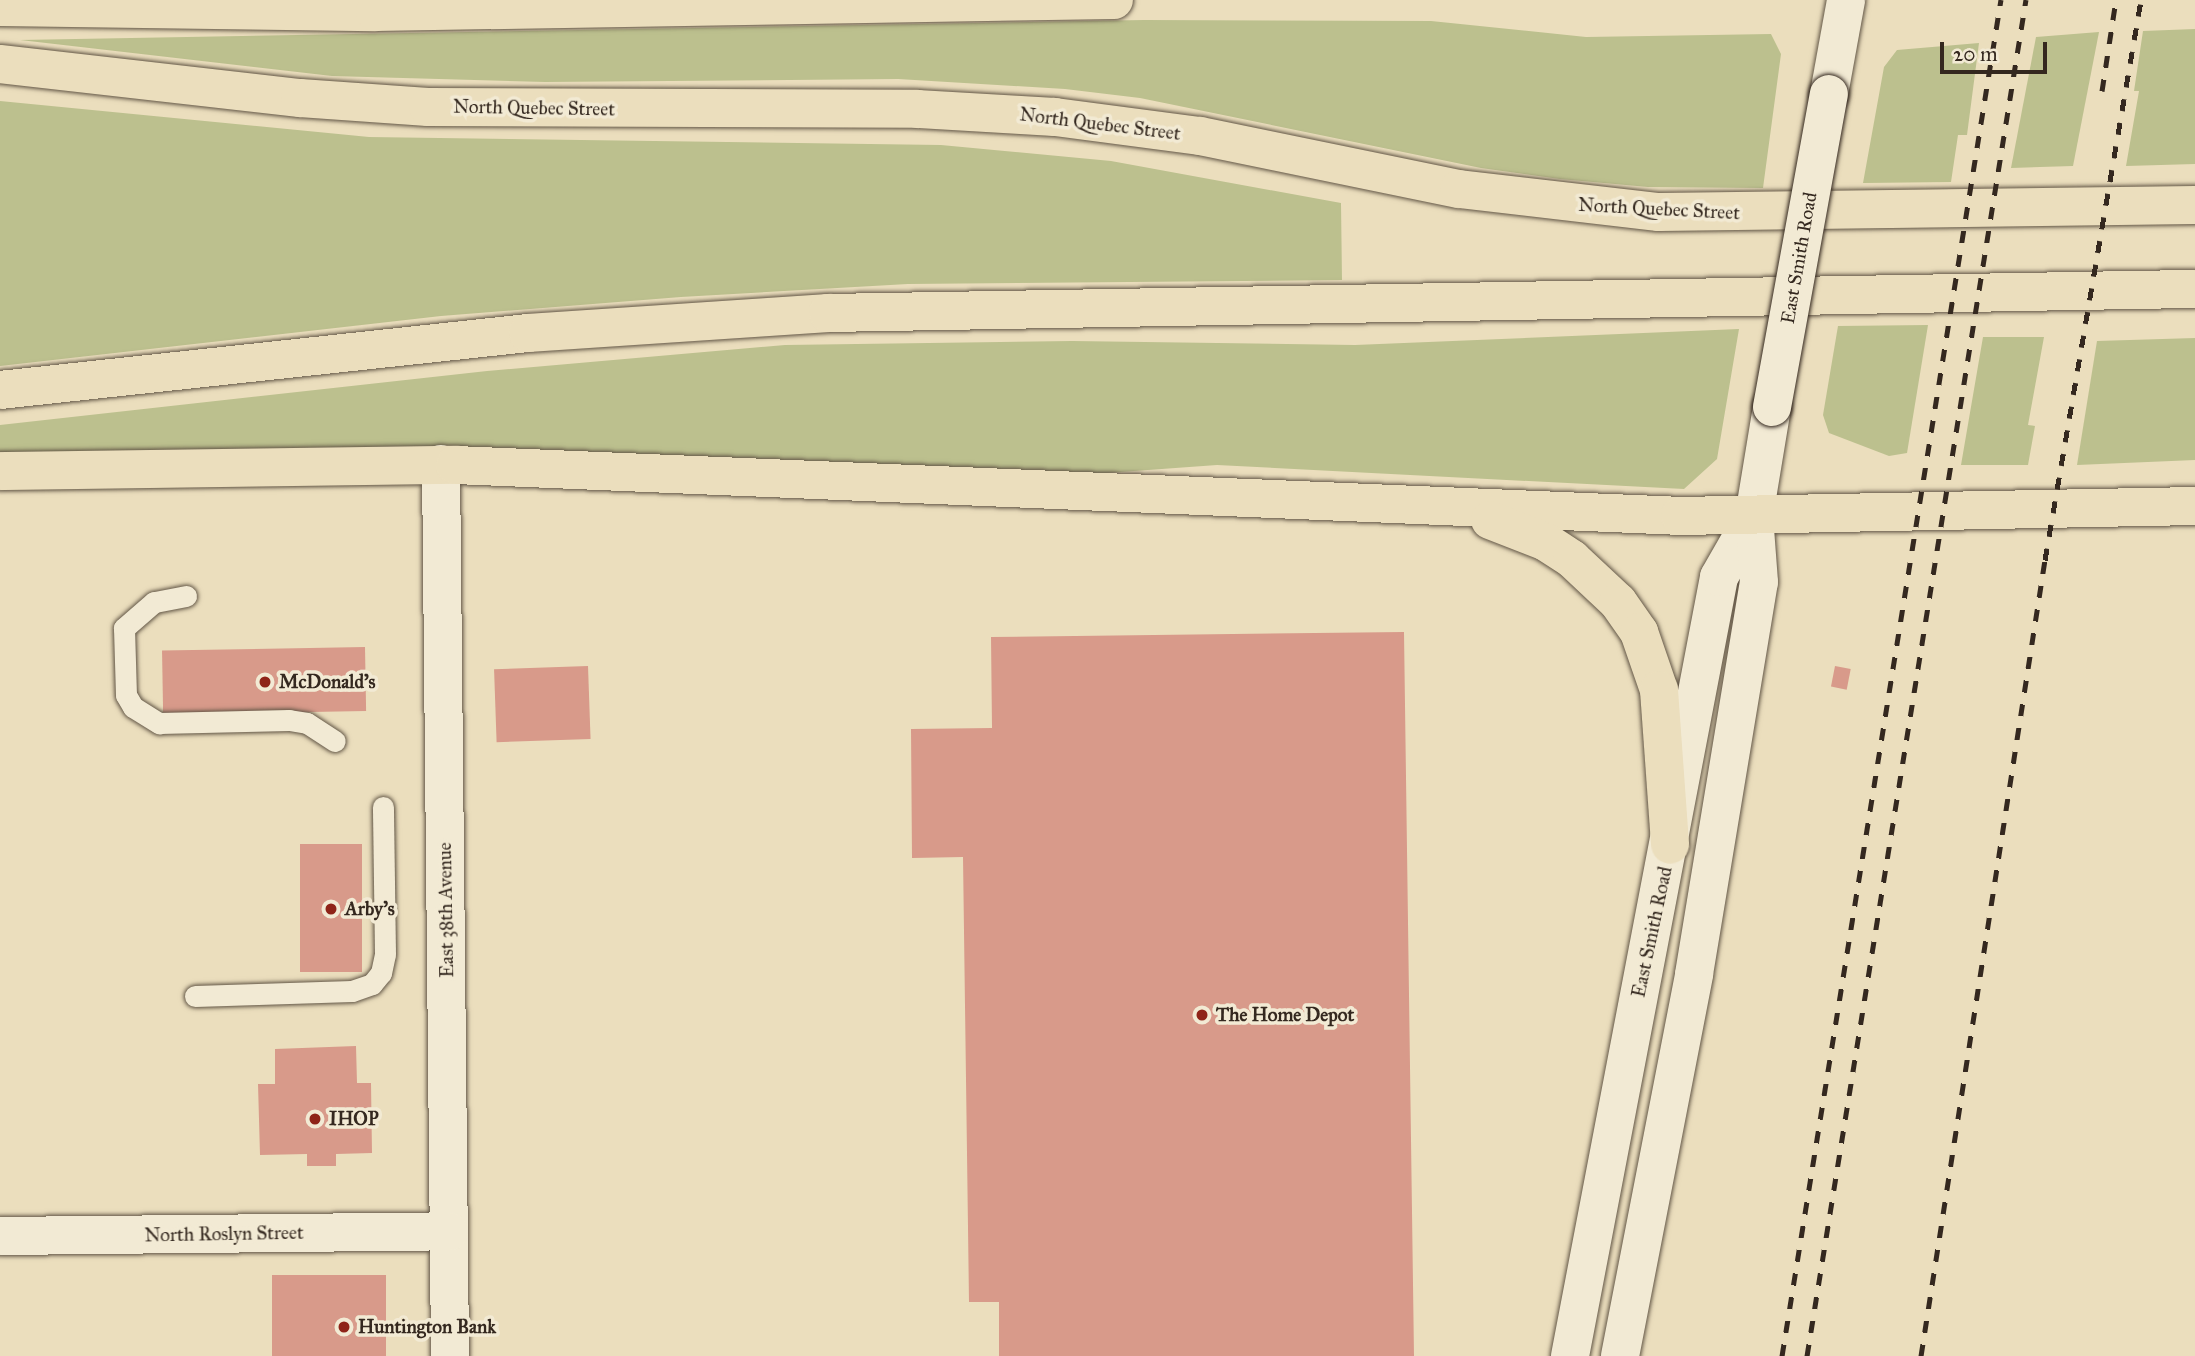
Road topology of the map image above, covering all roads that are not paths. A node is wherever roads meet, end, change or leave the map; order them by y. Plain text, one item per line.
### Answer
1 (1077, 0) edge
2 (1114, 0) edge
3 (1846, 0) edge
4 (375, 6) edge
5 (0, 7) edge
6 (0, 64) edge
7 (2195, 205) edge
8 (2195, 289) edge
9 (0, 390) edge
10 (441, 464) junction
11 (0, 471) edge
12 (2195, 506) edge
13 (1455, 508) junction
14 (1754, 516) junction
15 (186, 596) dead end
16 (335, 741) dead end
17 (383, 807) dead end
18 (1670, 845) junction
19 (195, 996) dead end
20 (449, 1231) junction
21 (0, 1236) edge
22 (450, 1356) edge
23 (1570, 1356) edge
24 (1620, 1356) edge

1 - 2 main road
1 - 4 main road
3 - 14 street, East Smith Road, bridge
4 - 5 main road
6 - 7 main road, North Quebec Street
8 - 9 main road
10 - 11 main road
10 - 13 main road
10 - 20 street, East 38th Avenue
12 - 14 main road
13 - 14 main road
13 - 18 main road
14 - 18 street, East Smith Road
14 - 24 street, East Smith Road
15 - 16 lane
17 - 19 lane
18 - 23 street, East Smith Road
20 - 21 street, North Roslyn Street
20 - 22 street, East 38th Avenue

